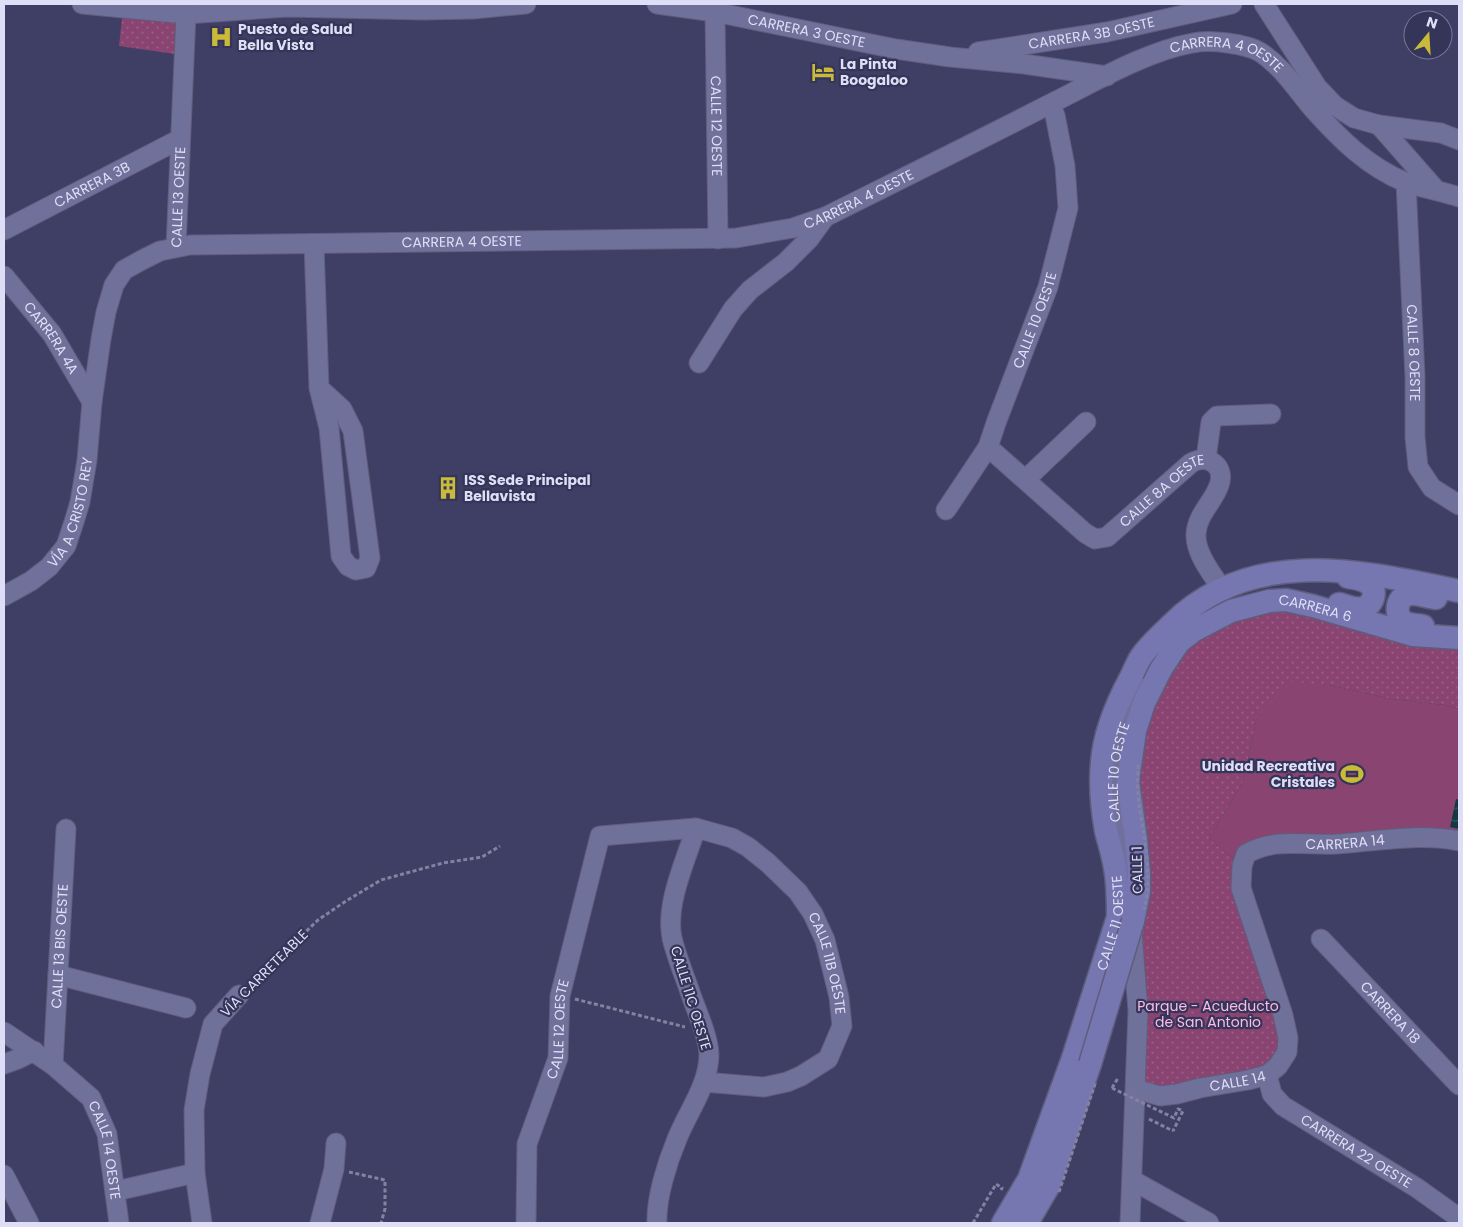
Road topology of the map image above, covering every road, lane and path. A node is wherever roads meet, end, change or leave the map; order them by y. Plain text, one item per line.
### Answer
1 (82, 4) edge
2 (526, 4) edge
3 (657, 4) edge
4 (1232, 4) edge
5 (1264, 4) edge
6 (716, 12) junction
7 (186, 14) junction
8 (950, 57) junction
9 (1107, 76) junction
10 (1055, 115) dead end
11 (1379, 125) junction
12 (180, 140) junction
13 (1459, 140) edge
14 (1406, 182) junction
15 (1436, 190) junction
16 (1459, 197) edge
17 (825, 217) junction
18 (4, 230) edge
19 (718, 239) junction
20 (314, 244) junction
21 (176, 247) junction
22 (4, 277) edge
23 (699, 363) dead end
24 (319, 388) junction
25 (92, 402) junction
26 (1271, 414) dead end
27 (1086, 422) dead end
28 (988, 447) junction
29 (1206, 459) junction
30 (1026, 480) junction
31 (1459, 505) edge
32 (946, 510) dead end
33 (1296, 570) junction
34 (1222, 589) junction
35 (1459, 591) edge
36 (4, 596) edge
37 (1278, 600) junction
38 (1459, 601) edge
39 (1459, 630) edge
40 (1459, 638) edge
41 (1179, 642) junction
42 (696, 828) junction
43 (66, 829) dead end
44 (1459, 842) edge
45 (500, 846) dead end
46 (1242, 866) joint
47 (1118, 917) junction
48 (1321, 939) dead end
49 (58, 975) junction
50 (239, 995) joint
51 (560, 996) junction
52 (186, 1008) dead end
53 (1138, 1011) junction
54 (4, 1032) edge
55 (704, 1032) junction
56 (34, 1051) junction
57 (4, 1064) edge
58 (54, 1065) junction
59 (1267, 1075) junction
60 (704, 1082) junction
61 (1459, 1085) edge
62 (1112, 1088) dead end
63 (1136, 1089) junction
64 (1135, 1113) junction
65 (336, 1143) dead end
66 (334, 1169) junction
67 (195, 1173) junction
68 (4, 1175) edge
69 (1132, 1180) junction
70 (116, 1191) junction
71 (998, 1195) dead end
72 (1459, 1218) edge
73 (29, 1223) edge
74 (119, 1223) edge
75 (202, 1223) edge
76 (320, 1223) edge
77 (381, 1223) edge
78 (526, 1223) edge
79 (657, 1223) edge
80 (973, 1223) edge
81 (1003, 1223) edge
82 (1028, 1223) edge
83 (1130, 1223) edge
84 (1209, 1223) edge

1 - 7 street
2 - 7 street
3 - 6 street, CARRERA 3 OESTE
4 - 8 street, CARRERA 3B OESTE
5 - 11 street
6 - 8 street, CARRERA 3 OESTE
6 - 19 street, CALLE 12 OESTE
7 - 12 street, CALLE 13 OESTE
8 - 9 street, CARRERA 3 OESTE
9 - 14 street, CARRERA 4 OESTE
9 - 17 street, CARRERA 4 OESTE
10 - 28 street, CALLE 10 OESTE
11 - 13 street
11 - 15 street
12 - 18 street, CARRERA 3B
12 - 21 street, CALLE 13 OESTE
14 - 15 street, CARRERA 4 OESTE
14 - 31 street, CALLE 8 OESTE
15 - 16 street, CARRERA 4 OESTE
17 - 19 street, CARRERA 4 OESTE
17 - 23 street
19 - 20 street, CARRERA 4 OESTE
20 - 21 street, CARRERA 4 OESTE
20 - 24 street
21 - 25 street, CALLE 13 OESTE
22 - 25 street, CARRERA 4A
24 - 24 street
25 - 36 street, VÍA A CRISTO REY
26 - 29 street
27 - 30 street
28 - 30 street
28 - 32 street, CALLE 10 OESTE
29 - 30 street, CALLE 8A OESTE
29 - 34 street, CALLE 8A OESTE
33 - 34 main road
33 - 35 main road
33 - 37 main road
34 - 37 main road
34 - 47 main road, CALLE 11 OESTE
37 - 40 main road, CARRERA 6
37 - 41 main road, CARRERA 6
38 - 39 main road
41 - 53 street, CALLE 10 OESTE
41 - 82 main road, CALLE 1, bridge
42 - 51 street, CALLE 12 OESTE
42 - 55 street, CALLE 11C OESTE
42 - 60 street, CALLE 11B OESTE
43 - 49 street, CALLE 13 BIS OESTE
44 - 46 street, CARRERA 14
45 - 50 path, VÍA CARRETEABLE
46 - 59 street, CALLE 14
47 - 53 street, CALLE 10 OESTE
47 - 81 main road, CALLE 11 OESTE
48 - 61 street, CARRERA 18
49 - 52 street
49 - 58 street, CALLE 13 BIS OESTE
50 - 67 street, VÍA CARRETEABLE
51 - 55 path
51 - 78 street, CALLE 12 OESTE
53 - 63 street, CALLE 10 OESTE
54 - 56 street, CALLE 14 OESTE
55 - 60 street, CALLE 11C OESTE
56 - 57 street
56 - 58 street, CALLE 14 OESTE
58 - 70 street, CALLE 14 OESTE
59 - 63 street, CALLE 14
59 - 72 street, CARRERA 22 OESTE
60 - 79 street, CALLE 11C OESTE
62 - 64 path, bridge
63 - 64 street, CALLE 10 OESTE
64 - 69 street, CALLE 10 OESTE
65 - 66 street
66 - 76 street
66 - 77 path
67 - 70 street
67 - 75 street, VÍA CARRETEABLE
68 - 73 street
69 - 83 street, CALLE 10 OESTE
69 - 84 street
70 - 74 street, CALLE 14 OESTE
71 - 80 path

